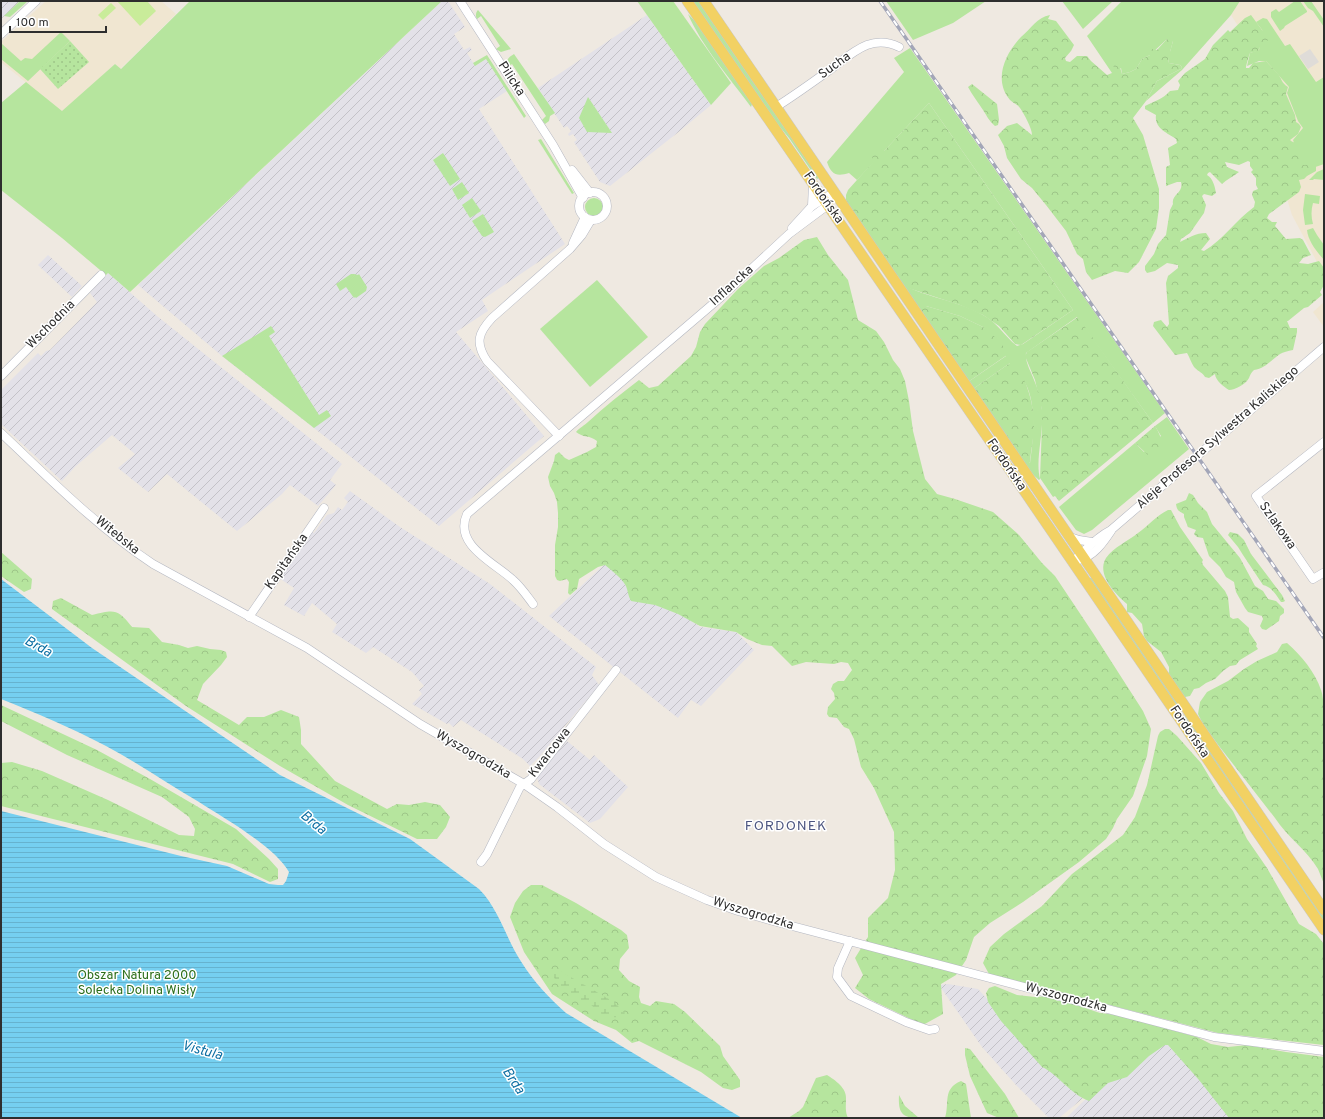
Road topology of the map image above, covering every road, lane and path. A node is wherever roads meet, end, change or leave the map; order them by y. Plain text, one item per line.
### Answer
1 (36, 1) edge
2 (460, 1) edge
3 (687, 1) edge
4 (704, 1) edge
5 (1, 34) edge
6 (899, 47) dead end
7 (776, 107) junction
8 (813, 184) junction
9 (835, 193) junction
10 (586, 195) junction
11 (826, 202) junction
12 (812, 206) junction
13 (588, 219) junction
14 (789, 234) junction
15 (101, 275) dead end
16 (1324, 347) edge
17 (1, 376) edge
18 (1, 433) edge
19 (559, 436) junction
20 (1324, 442) edge
21 (324, 508) dead end
22 (1111, 530) junction
23 (1070, 537) junction
24 (1092, 542) junction
25 (1083, 556) junction
26 (1072, 562) junction
27 (1323, 573) dead end
28 (533, 604) dead end
29 (249, 617) junction
30 (613, 670) dead end
31 (524, 784) junction
32 (481, 862) dead end
33 (1324, 910) edge
34 (1324, 930) edge
35 (850, 941) junction
36 (934, 1029) dead end
37 (1324, 1051) edge

1 - 5 street
2 - 10 street, Pilicka
3 - 8 main road, Fordońska
4 - 7 main road, Fordońska
6 - 7 street, Sucha
7 - 9 main road, Fordońska
8 - 11 main road, Fordońska
8 - 12 street
9 - 11 street
9 - 23 main road, Fordońska
10 - 13 street
10 - 13 street
11 - 12 street, Inflancka
11 - 14 street, Inflancka
11 - 26 main road, Fordońska
12 - 14 street, Inflancka
13 - 19 street
14 - 19 street, Inflancka
15 - 17 street, Wschodnia
16 - 22 street, Aleje Profesora Sylwestra Kaliskiego
18 - 29 street, Witebska
19 - 28 street, Inflancka
20 - 27 street, Szlakowa
21 - 29 street, Kapitańska
22 - 24 street, Aleje Profesora Sylwestra Kaliskiego
22 - 25 street, Aleje Profesora Sylwestra Kaliskiego
23 - 24 street
23 - 25 main road, Fordońska
24 - 25 street, Aleje Profesora Sylwestra Kaliskiego
25 - 26 street, Aleje Profesora Sylwestra Kaliskiego
25 - 33 main road, Fordońska
26 - 34 main road, Fordońska
29 - 31 street, Wyszogrodzka
30 - 31 street, Kwarcowa
31 - 32 street, Kwarcowa
31 - 35 street, Wyszogrodzka
35 - 36 street
35 - 37 street, Wyszogrodzka

